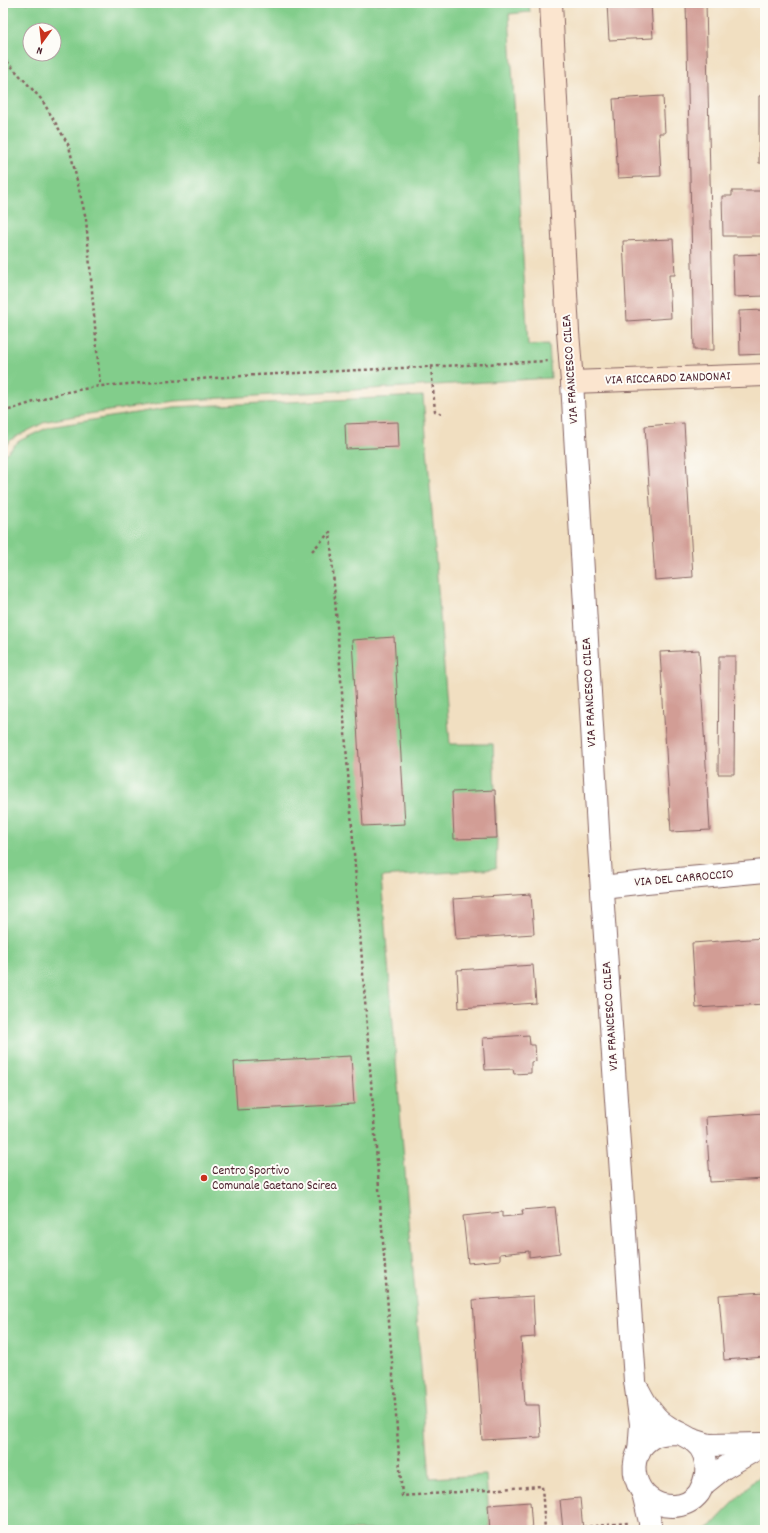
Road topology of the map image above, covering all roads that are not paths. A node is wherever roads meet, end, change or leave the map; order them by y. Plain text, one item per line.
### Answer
1 (551, 3) edge
2 (765, 375) edge
3 (572, 382) junction
4 (765, 871) edge
5 (602, 887) junction
6 (635, 1381) junction
7 (686, 1437) junction
8 (765, 1444) edge
9 (639, 1452) junction
10 (704, 1484) junction
11 (643, 1493) junction
12 (678, 1506) junction
13 (654, 1527) edge

1 - 3 street, VIA FRANCESCO CILEA
2 - 3 street, VIA RICCARDO ZANDONAI
3 - 5 street, VIA FRANCESCO CILEA
4 - 5 street, VIA DEL CARROCCIO
5 - 6 street, VIA FRANCESCO CILEA
6 - 7 street, VIA FRANCESCO CILEA
6 - 9 street, VIA FRANCESCO CILEA
7 - 8 street
7 - 9 street
7 - 10 street
8 - 10 street
9 - 11 street
10 - 12 street
11 - 12 street
11 - 13 street
12 - 13 street

